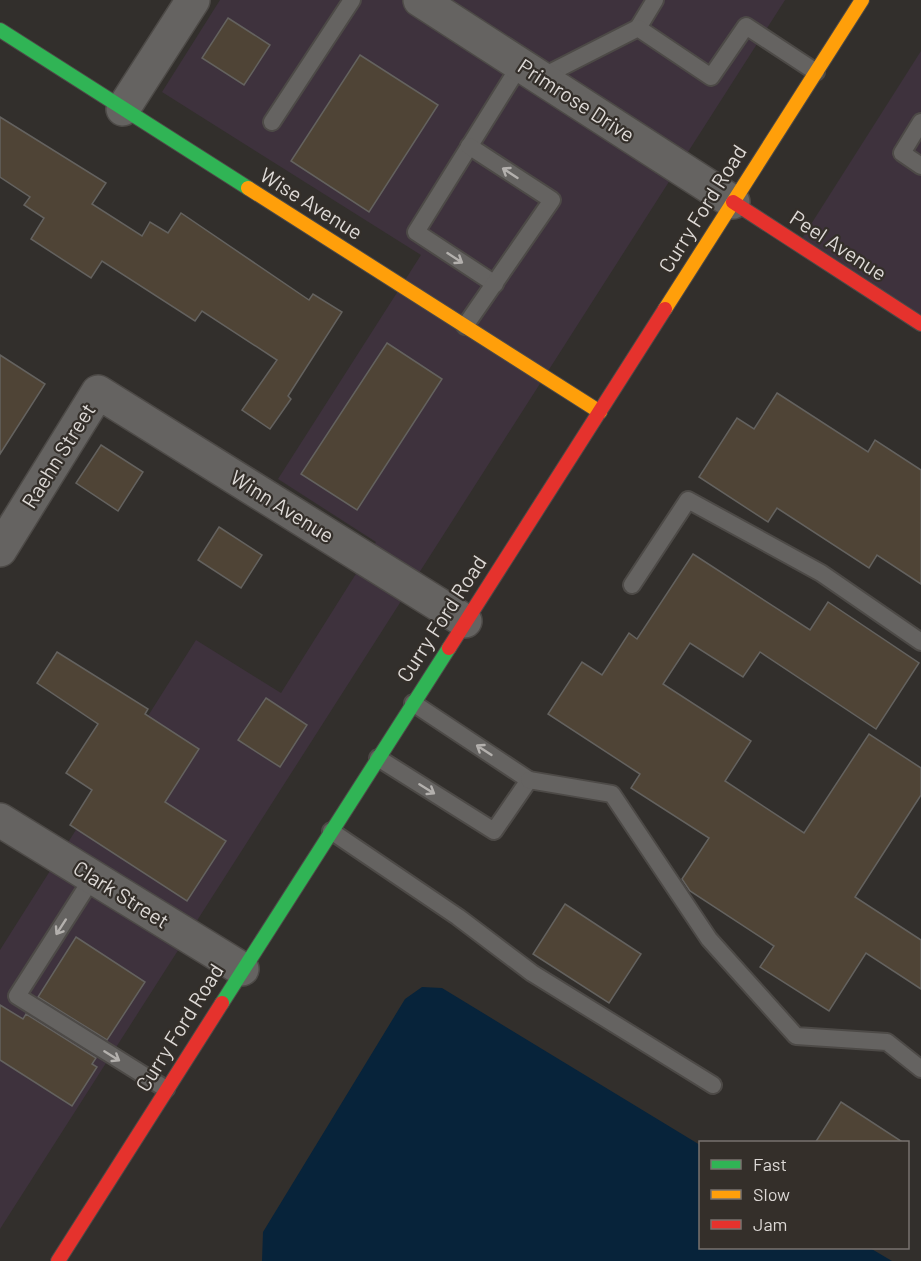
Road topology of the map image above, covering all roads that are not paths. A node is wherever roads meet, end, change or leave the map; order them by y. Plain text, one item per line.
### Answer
1 (193, 0) edge
2 (352, 0) edge
3 (420, 0) edge
4 (655, 0) edge
5 (857, 2) edge
6 (638, 28) junction
7 (0, 30) edge
8 (530, 71) junction
9 (816, 72) junction
10 (123, 109) junction
11 (272, 122) dead end
12 (921, 122) edge
13 (469, 146) junction
14 (921, 166) edge
15 (733, 202) junction
16 (495, 284) junction
17 (921, 324) edge
18 (465, 326) junction
19 (98, 392) joint
20 (600, 412) junction
21 (0, 550) edge
22 (632, 585) dead end
23 (465, 621) junction
24 (921, 642) edge
25 (412, 703) junction
26 (378, 758) junction
27 (529, 780) junction
28 (0, 820) edge
29 (331, 831) junction
30 (93, 877) junction
31 (242, 969) junction
32 (921, 1069) edge
33 (713, 1085) dead end
34 (166, 1089) junction
35 (58, 1261) edge

1 - 10 street
2 - 11 lane
3 - 8 street, Primrose Drive
4 - 6 lane
5 - 9 street, Curry Ford Road
6 - 8 lane
6 - 9 lane
7 - 10 street, Wise Avenue
8 - 13 lane
8 - 15 street, Primrose Drive
9 - 15 street, Curry Ford Road
10 - 18 street, Wise Avenue
12 - 14 lane
13 -> 16 lane
16 -> 13 lane
15 - 17 street, Peel Avenue
15 - 20 street, Curry Ford Road
16 - 18 lane
18 - 20 street, Wise Avenue
19 - 21 street, Raehn Street
19 - 23 street, Winn Avenue
20 - 23 street, Curry Ford Road
22 - 24 lane
23 - 25 street, Curry Ford Road
25 - 26 street, Curry Ford Road
27 -> 25 lane
26 -> 27 lane
26 - 29 street, Curry Ford Road
27 - 32 lane
28 - 30 street, Clark Street
29 - 31 street, Curry Ford Road
29 - 33 lane
30 - 31 street, Clark Street
30 -> 34 lane
31 - 34 street, Curry Ford Road
34 - 35 street, Curry Ford Road

